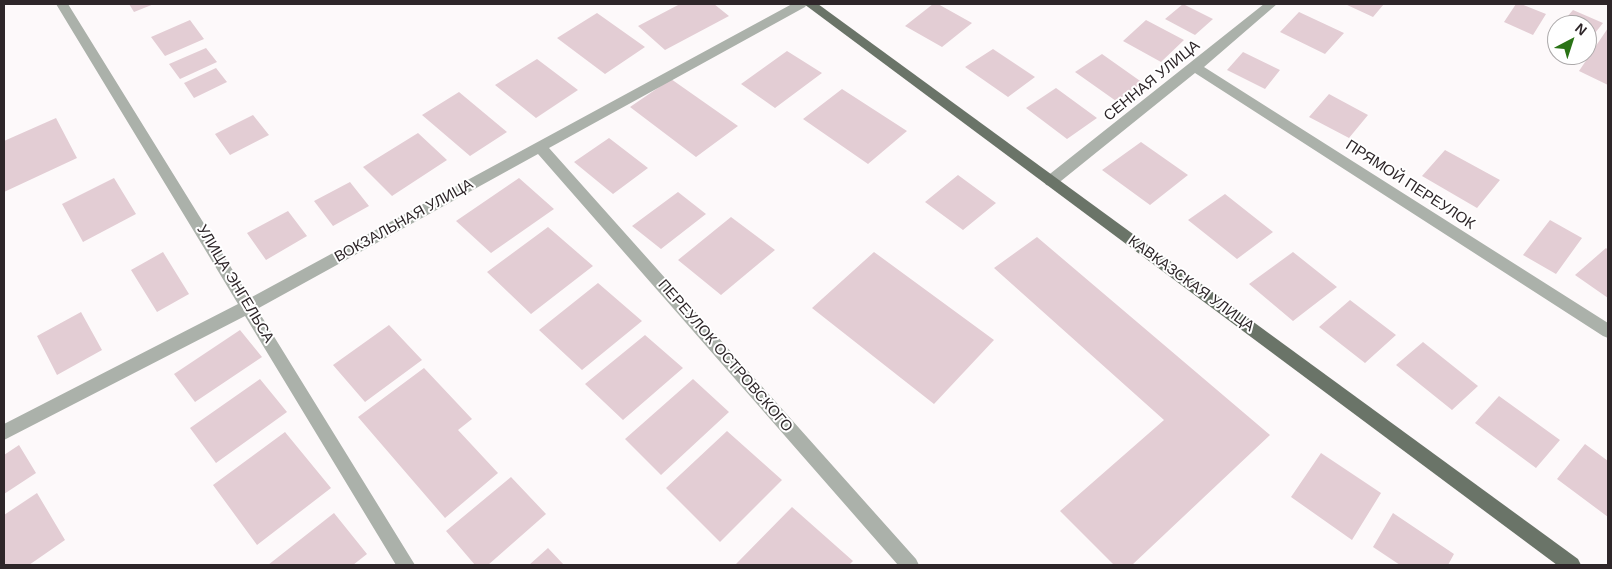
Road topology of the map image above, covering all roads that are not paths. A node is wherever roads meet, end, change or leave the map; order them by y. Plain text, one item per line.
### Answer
1 (62, 4) edge
2 (801, 4) edge
3 (810, 4) edge
4 (1271, 4) edge
5 (1195, 67) junction
6 (540, 147) junction
7 (1051, 181) junction
8 (249, 306) junction
9 (1608, 331) edge
10 (4, 432) edge
11 (406, 565) edge
12 (910, 565) edge
13 (1572, 565) edge

1 - 8 street, УЛИЦА ЭНГЕЛЬСА
2 - 6 street, ВОКЗАЛЬНАЯ УЛИЦА
3 - 7 main road, КАВКАЗСКАЯ УЛИЦА
4 - 5 street, СЕННАЯ УЛИЦА
5 - 7 street, СЕННАЯ УЛИЦА
5 - 9 street, ПРЯМОЙ ПЕРЕУЛОК
6 - 8 street, ВОКЗАЛЬНАЯ УЛИЦА
6 - 12 street, ПЕРЕУЛОК ОСТРОВСКОГО
7 - 13 main road, КАВКАЗСКАЯ УЛИЦА
8 - 10 street, ВОКЗАЛЬНАЯ УЛИЦА
8 - 11 street, УЛИЦА ЭНГЕЛЬСА

